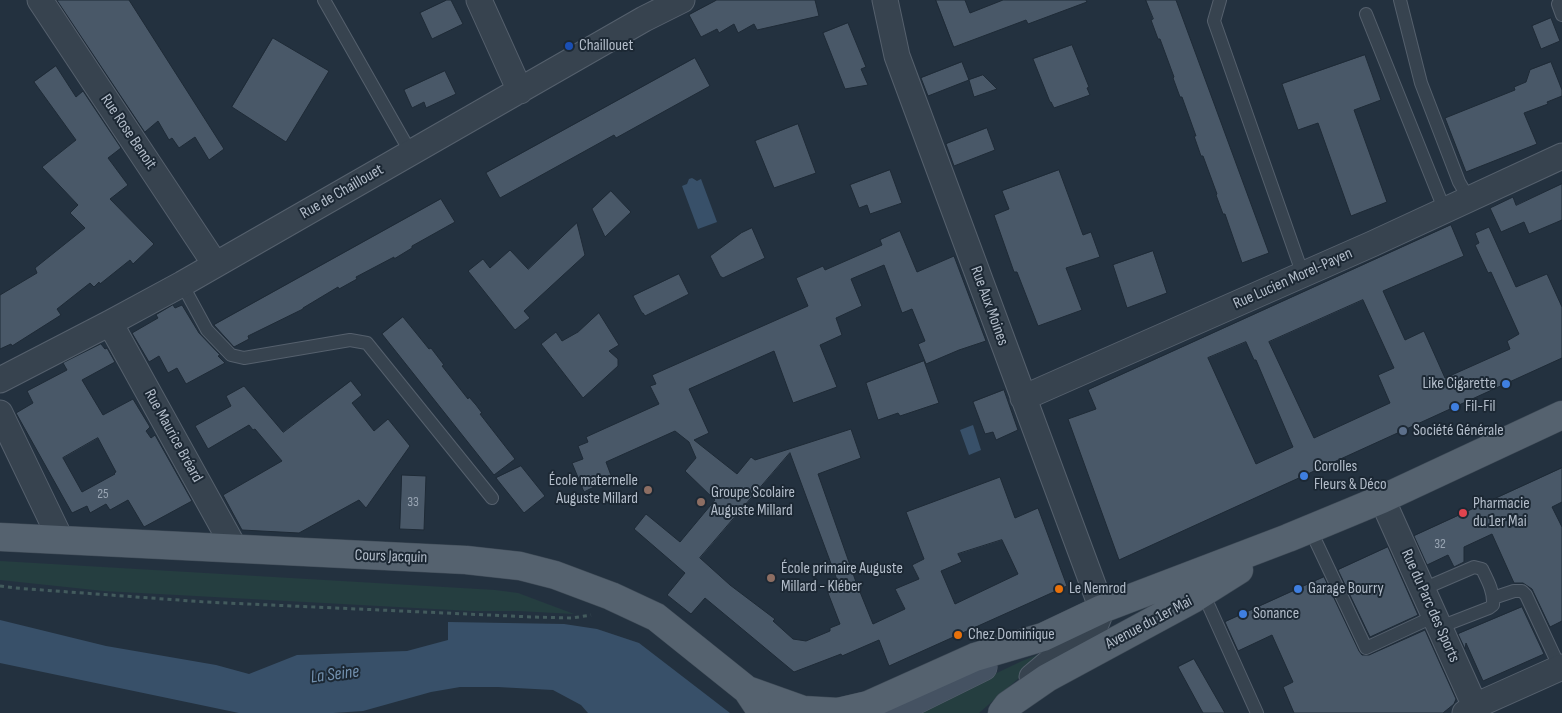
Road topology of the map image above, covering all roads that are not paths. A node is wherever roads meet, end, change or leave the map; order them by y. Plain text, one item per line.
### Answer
1 (40, 0) edge
2 (324, 0) edge
3 (479, 0) edge
4 (682, 0) edge
5 (885, 0) edge
6 (1220, 0) edge
7 (1400, 0) edge
8 (1366, 14) dead end
9 (520, 91) junction
10 (411, 153) junction
11 (1562, 156) edge
12 (1469, 199) junction
13 (1445, 211) junction
14 (215, 264) junction
15 (1303, 275) junction
16 (182, 284) junction
17 (110, 324) junction
18 (0, 380) edge
19 (1023, 398) junction
20 (0, 413) edge
21 (1562, 415) edge
22 (492, 498) dead end
23 (1382, 499) junction
24 (1299, 534) junction
25 (0, 537) edge
26 (61, 540) junction
27 (235, 549) junction
28 (1423, 589) junction
29 (1203, 593) junction
30 (1493, 598) junction
31 (1102, 610) junction
32 (1437, 622) junction
33 (1043, 637) junction
34 (1561, 667) edge
35 (747, 690) junction
36 (1005, 709) edge
37 (1473, 711) edge
38 (804, 712) edge
39 (762, 713) edge
40 (890, 713) edge
41 (1257, 713) edge

1 - 14 street, Rue Rose Benoit
2 - 10 lane
3 - 9 street
4 - 9 street, Rue de Chaillouet
5 - 19 street, Rue Aux Moines
6 - 15 lane
7 - 12 lane
8 - 13 lane
9 - 10 street, Rue de Chaillouet
10 - 14 street, Rue de Chaillouet
11 - 12 street, Rue Lucien Morel-Payen
12 - 13 street, Rue Lucien Morel-Payen
13 - 15 street, Rue Lucien Morel-Payen
14 - 16 street, Rue de Chaillouet
15 - 19 street, Rue Lucien Morel-Payen
16 - 17 street, Rue de Chaillouet
16 - 22 lane
17 - 18 street, Rue de Chaillouet
17 - 27 street, Rue Maurice Bréard
19 - 31 street, Rue Aux Moines
20 - 26 street
21 - 23 main road, Avenue du 1er Mai
23 - 24 main road, Avenue du 1er Mai
23 - 28 street, Rue du Parc des Sports
24 - 29 main road, Avenue du 1er Mai
24 - 31 main road, Avenue du 1er Mai
24 - 32 lane
25 - 26 main road, Cours Jacquin
26 - 27 main road, Cours Jacquin
27 - 35 main road, Cours Jacquin
28 - 30 lane
28 - 32 street, Rue du Parc des Sports
29 - 36 main road, Avenue du 1er Mai
29 - 41 lane
30 - 32 lane
30 - 34 lane
31 - 33 main road, Avenue du 1er Mai
31 - 36 street, Avenue du 1er Mai
32 - 37 street, Rue du Parc des Sports
33 - 38 main road, Avenue du 1er Mai
33 - 40 main road, Avenue du 1er Mai
34 - 37 street
35 - 38 main road, Cours Jacquin
35 - 39 main road, Cours Jacquin

